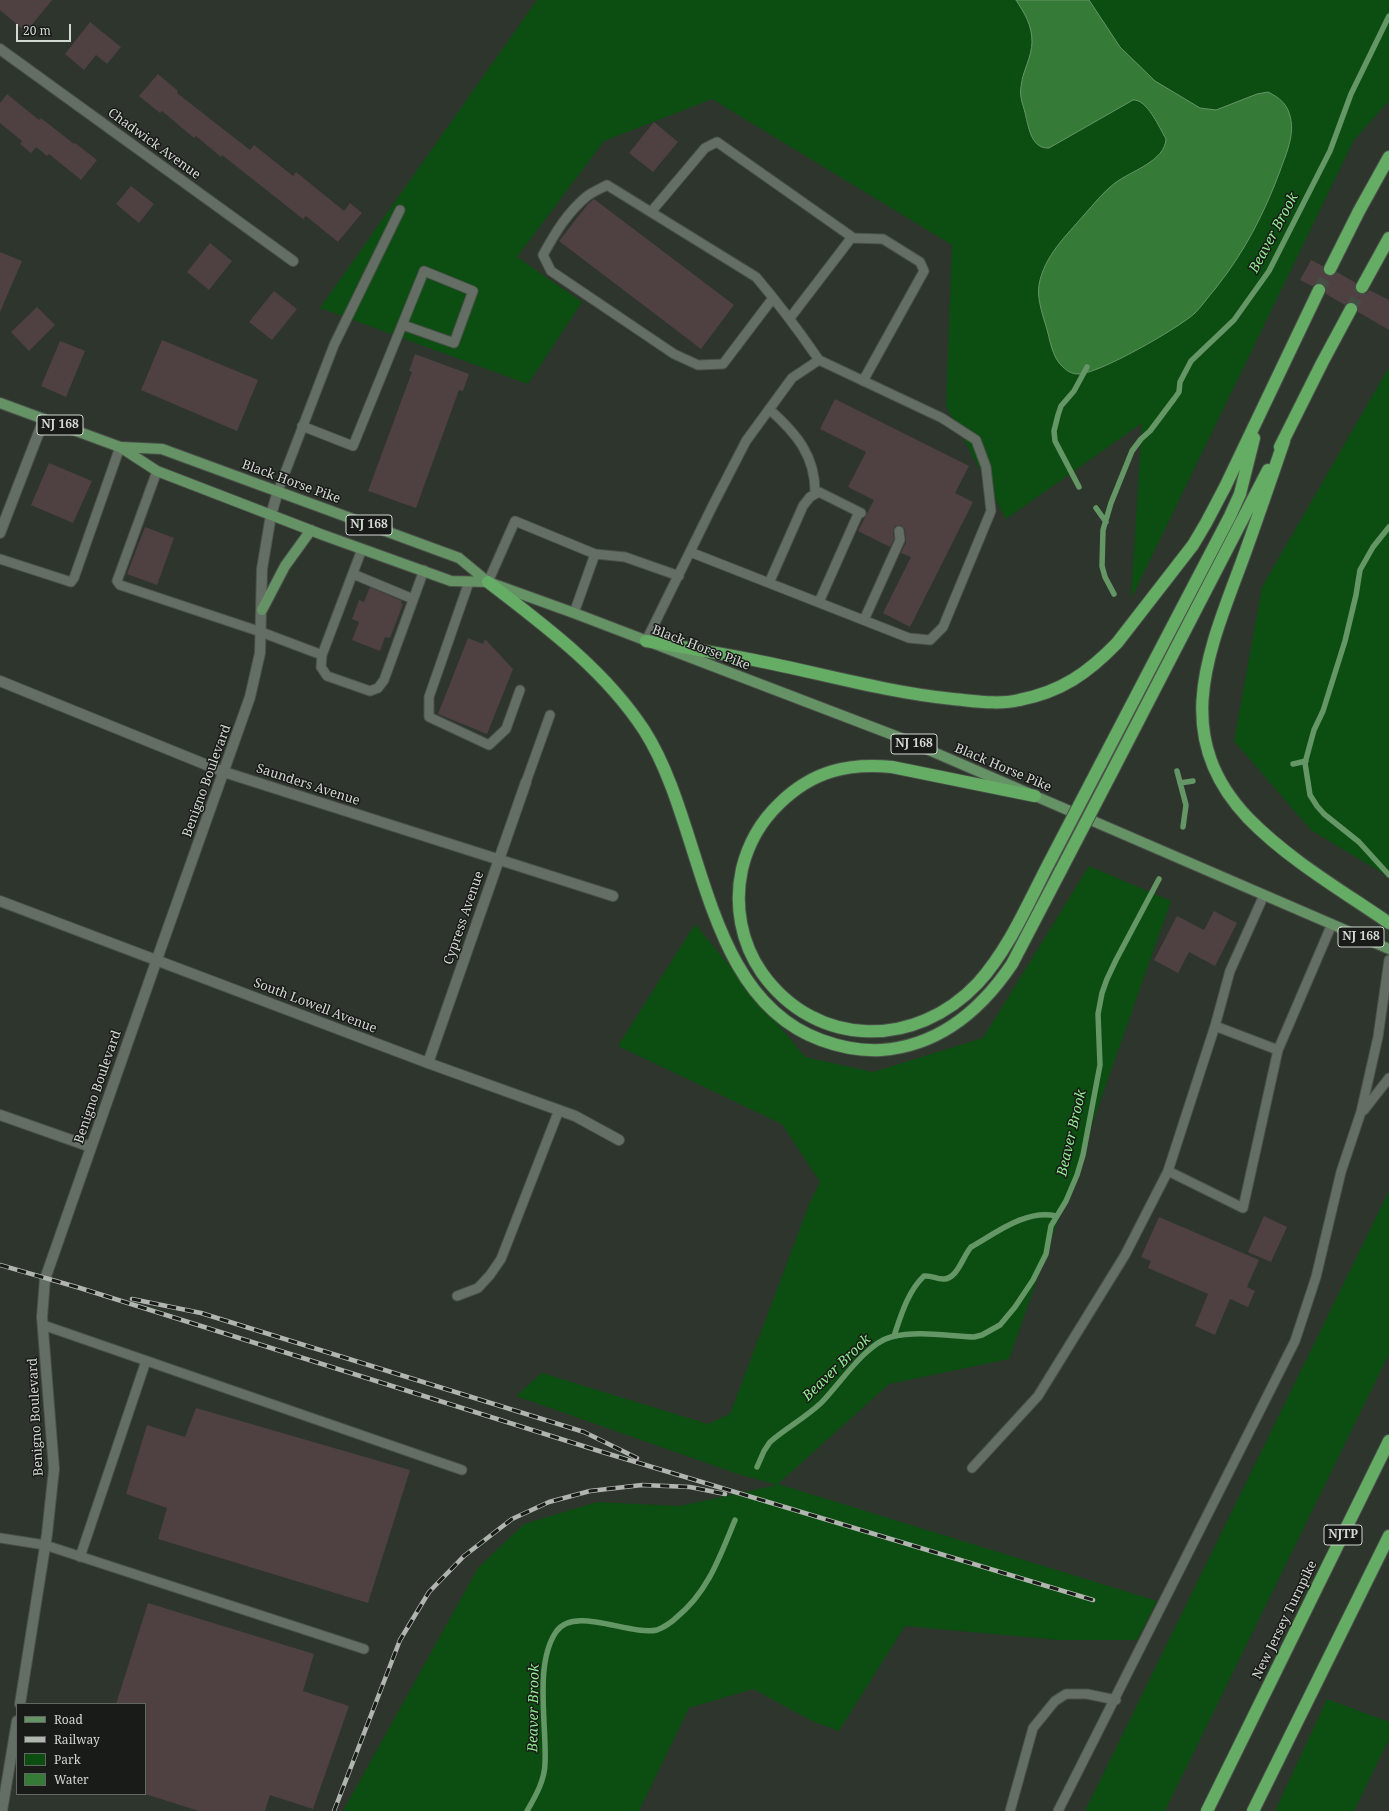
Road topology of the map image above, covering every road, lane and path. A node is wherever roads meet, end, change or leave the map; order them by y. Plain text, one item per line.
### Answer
1 (0, 49) edge
2 (1389, 157) edge
3 (400, 210) dead end
4 (651, 212) junction
5 (851, 238) junction
6 (1389, 238) edge
7 (293, 261) dead end
8 (1330, 268) tunnel mouth
9 (1362, 287) tunnel mouth
10 (1319, 290) tunnel mouth
11 (774, 298) junction
12 (1351, 309) tunnel mouth
13 (790, 318) junction
14 (403, 325) junction
15 (819, 360) junction
16 (863, 381) junction
17 (0, 403) edge
18 (1262, 407) junction
19 (769, 409) junction
20 (44, 419) junction
21 (302, 426) junction
22 (1284, 441) junction
23 (120, 447) junction
24 (156, 471) junction
25 (278, 491) junction
26 (815, 494) junction
27 (271, 515) junction
28 (311, 530) junction
29 (899, 531) dead end
30 (0, 533) edge
31 (362, 549) junction
32 (690, 552) junction
33 (596, 554) junction
34 (0, 559) edge
35 (424, 570) junction
36 (353, 574) junction
37 (679, 576) junction
38 (469, 582) junction
39 (488, 582) junction
40 (769, 583) junction
41 (413, 599) junction
42 (819, 602) junction
43 (262, 610) junction
44 (574, 613) junction
45 (864, 620) junction
46 (261, 632) junction
47 (646, 641) junction
48 (322, 655) junction
49 (0, 681) edge
50 (520, 690) dead end
51 (550, 715) dead end
52 (224, 772) junction
53 (526, 782) joint
54 (1035, 796) junction
55 (498, 860) junction
56 (1264, 895) junction
57 (613, 896) dead end
58 (0, 901) edge
59 (1389, 923) edge
60 (1332, 924) junction
61 (1389, 949) edge
62 (156, 959) junction
63 (1389, 960) edge
64 (1215, 1026) junction
65 (1278, 1050) junction
66 (428, 1063) junction
67 (1389, 1078) edge
68 (559, 1110) junction
69 (1361, 1112) junction
70 (0, 1116) edge
71 (619, 1140) dead end
72 (91, 1147) junction
73 (1168, 1171) junction
74 (457, 1296) dead end
75 (43, 1325) junction
76 (146, 1361) junction
77 (1389, 1441) edge
78 (972, 1468) dead end
79 (462, 1470) dead end
80 (1389, 1536) edge
81 (0, 1538) edge
82 (45, 1545) junction
83 (80, 1557) junction
84 (364, 1649) dead end
85 (1116, 1700) junction
86 (20, 1703) edge
87 (16, 1727) edge
88 (2, 1811) edge
89 (1010, 1811) edge
90 (1058, 1811) edge
91 (1207, 1811) edge
92 (1253, 1811) edge

1 - 7 street, Chadwick Avenue
2 - 8 highway
3 - 21 lane
4 - 5 lane
4 - 11 lane
4 - 11 lane
5 - 13 lane
5 - 16 lane
6 - 9 highway
10 - 18 highway
11 - 13 lane
12 - 22 highway
13 - 15 lane
14 - 14 lane
14 - 21 lane
15 - 16 lane
15 - 19 lane
16 - 45 lane
17 - 20 main road, Black Horse Pike / NJ 168
18 - 47 highway
18 - 54 highway, bridge
19 - 26 lane
19 - 32 lane
20 - 23 main road, Black Horse Pike / NJ 168
20 - 30 street
21 - 25 lane
22 - 39 highway, bridge
22 - 59 highway
23 - 24 main road, Black Horse Pike / NJ 168
23 - 25 main road, Black Horse Pike / NJ 168
23 - 34 lane
24 - 27 main road, Black Horse Pike / NJ 168
24 - 46 lane
25 - 27 street, Benigno Boulevard
25 - 39 main road, Black Horse Pike / NJ 168
26 - 40 lane
26 - 42 lane
27 - 28 main road, Black Horse Pike / NJ 168
27 - 43 street, Benigno Boulevard
28 - 31 main road, Black Horse Pike / NJ 168
28 - 43 main road
29 - 45 lane
31 - 35 main road, Black Horse Pike / NJ 168
31 - 36 lane
32 - 37 lane
32 - 40 lane
33 - 37 lane
33 - 39 lane
33 - 44 lane
35 - 38 main road, Black Horse Pike / NJ 168
35 - 41 lane
36 - 41 lane
36 - 48 lane
37 - 47 lane
38 - 39 main road, Black Horse Pike / NJ 168
38 - 50 lane
39 - 44 main road, Black Horse Pike / NJ 168
40 - 42 lane
41 - 48 lane
42 - 45 lane
43 - 46 street, Benigno Boulevard
44 - 47 main road, Black Horse Pike / NJ 168
46 - 48 lane
46 - 52 street, Benigno Boulevard
47 - 54 main road, Black Horse Pike / NJ 168
49 - 52 street, Saunders Avenue
51 - 53 lane
52 - 55 street, Saunders Avenue
52 - 62 street, Benigno Boulevard
53 - 55 street, Cypress Avenue
54 - 56 main road, Black Horse Pike / NJ 168
55 - 57 street, Saunders Avenue
55 - 66 street, Cypress Avenue
56 - 60 main road, Black Horse Pike / NJ 168
56 - 64 lane
58 - 62 street, South Lowell Avenue
60 - 61 main road, Black Horse Pike / NJ 168
60 - 65 lane
62 - 66 street, South Lowell Avenue
62 - 72 street, Benigno Boulevard
63 - 69 lane
64 - 65 lane
64 - 73 lane
65 - 73 lane
66 - 68 street, South Lowell Avenue
67 - 69 lane
68 - 71 street, South Lowell Avenue
68 - 74 lane
69 - 85 lane
70 - 72 street
72 - 75 street, Benigno Boulevard
73 - 78 lane
75 - 76 lane
75 - 82 street, Benigno Boulevard
76 - 79 lane
76 - 83 lane
77 - 91 highway, New Jersey Turnpike / NJTP
80 - 92 highway
81 - 82 lane
82 - 83 lane
82 - 86 street, Benigno Boulevard
83 - 84 lane
85 - 89 lane
85 - 90 lane
87 - 88 street

